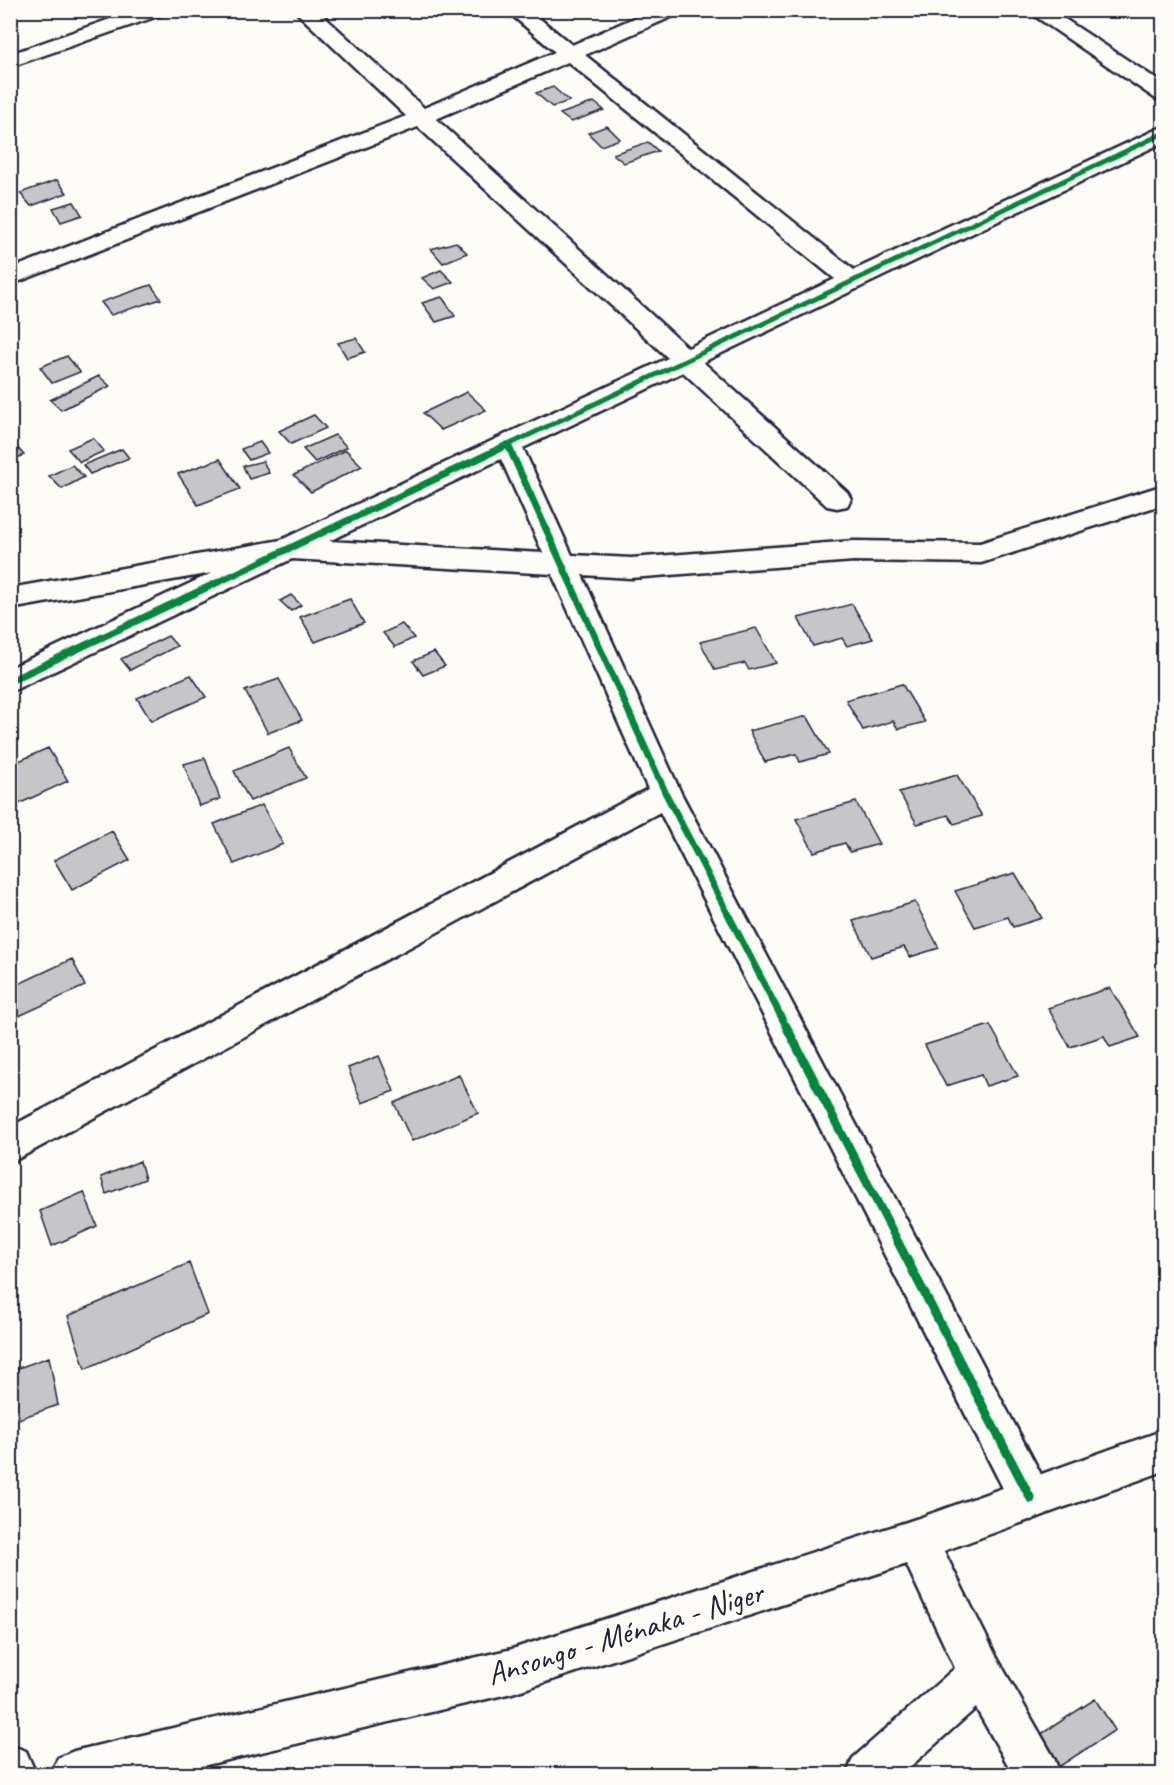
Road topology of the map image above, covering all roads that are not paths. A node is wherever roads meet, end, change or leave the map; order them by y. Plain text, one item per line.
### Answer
1 (157, 10) edge
2 (304, 10) edge
3 (516, 10) edge
4 (671, 10) edge
5 (1036, 10) edge
6 (570, 54) junction
7 (10, 61) edge
8 (1164, 94) edge
9 (420, 118) junction
10 (1164, 133) edge
11 (10, 278) edge
12 (852, 281) junction
13 (685, 360) junction
14 (508, 444) junction
15 (1164, 494) edge
16 (837, 499) dead end
17 (289, 549) junction
18 (562, 564) junction
19 (10, 599) edge
20 (10, 681) edge
21 (666, 794) junction
22 (10, 1146) edge
23 (1164, 1450) edge
24 (1031, 1499) junction
25 (916, 1540) junction
26 (981, 1674) junction
27 (10, 1767) edge
28 (14, 1774) edge
29 (74, 1774) edge
30 (869, 1774) edge
31 (1038, 1774) edge

1 - 7 street
2 - 9 street
3 - 6 street
4 - 6 street
5 - 8 street
6 - 9 street
6 - 12 street
9 - 11 street
9 - 13 street
10 - 12 street
12 - 13 street
13 - 14 street
13 - 16 street
14 - 17 street
14 - 18 street
15 - 18 street
17 - 18 street
17 - 19 street
17 - 20 street
18 - 21 street
21 - 22 street
21 - 24 street
23 - 24 street, Ansongo - Ménaka - Niger
24 - 25 street, Ansongo - Ménaka - Niger
25 - 26 street
25 - 29 street, Ansongo - Ménaka - Niger
26 - 30 street
26 - 31 street
27 - 28 street

